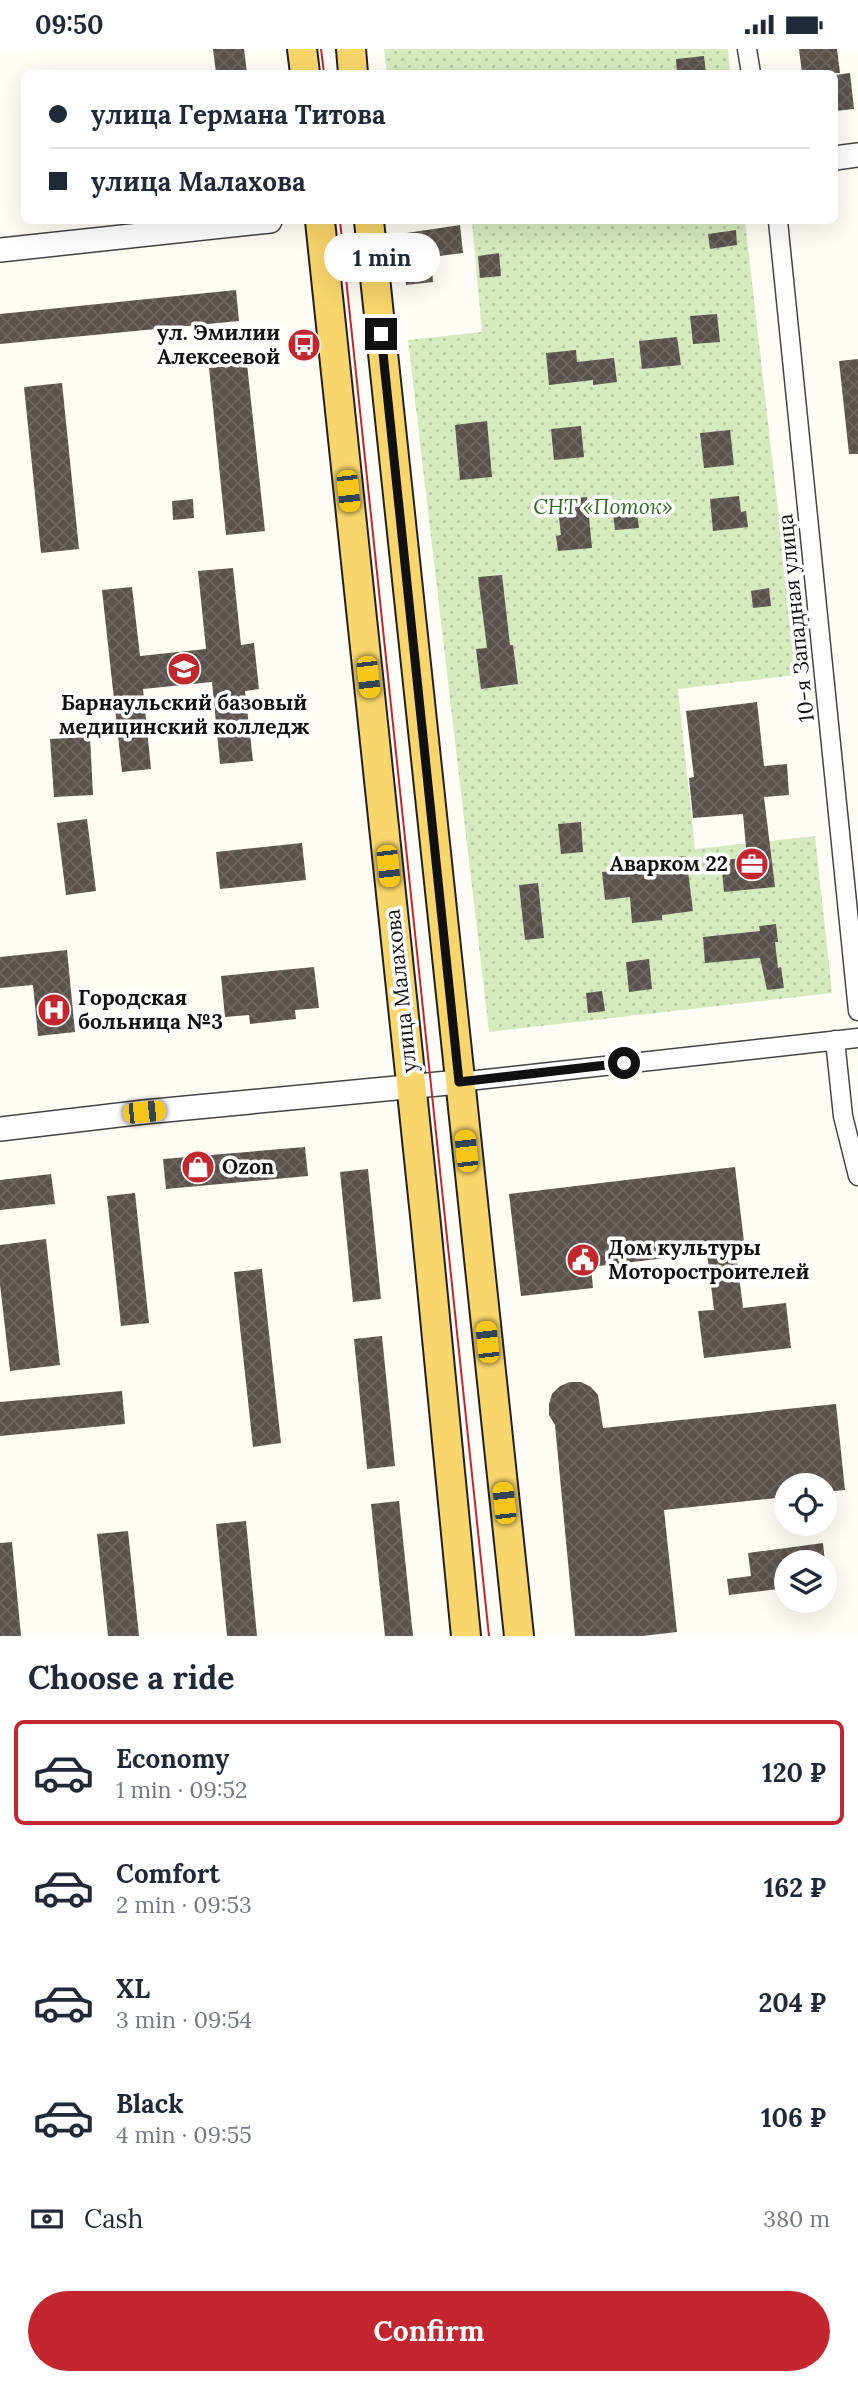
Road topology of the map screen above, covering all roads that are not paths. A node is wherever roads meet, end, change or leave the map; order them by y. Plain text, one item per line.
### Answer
1 (302, 49) edge
2 (351, 49) edge
3 (747, 49) edge
4 (305, 70) edge
5 (353, 70) edge
6 (750, 70) edge
7 (858, 155) edge
8 (838, 158) edge
9 (242, 224) edge
10 (320, 224) edge
11 (369, 224) edge
12 (778, 224) edge
13 (0, 250) edge
14 (858, 1011) edge
15 (858, 1038) edge
16 (835, 1040) junction
17 (459, 1082) junction
18 (411, 1086) junction
19 (0, 1129) edge
20 (858, 1176) edge
21 (466, 1636) edge
22 (519, 1636) edge

1 - 4 main road
2 - 5 main road
3 - 6 street
7 - 8 street
9 - 13 street
10 - 18 main road, улица Малахова
11 - 17 main road
12 - 14 street, 10-я Западная улица
15 - 16 street
16 - 17 street
16 - 20 street
17 - 18 street
17 - 22 main road
18 - 19 street
18 - 21 main road, улица Малахова

